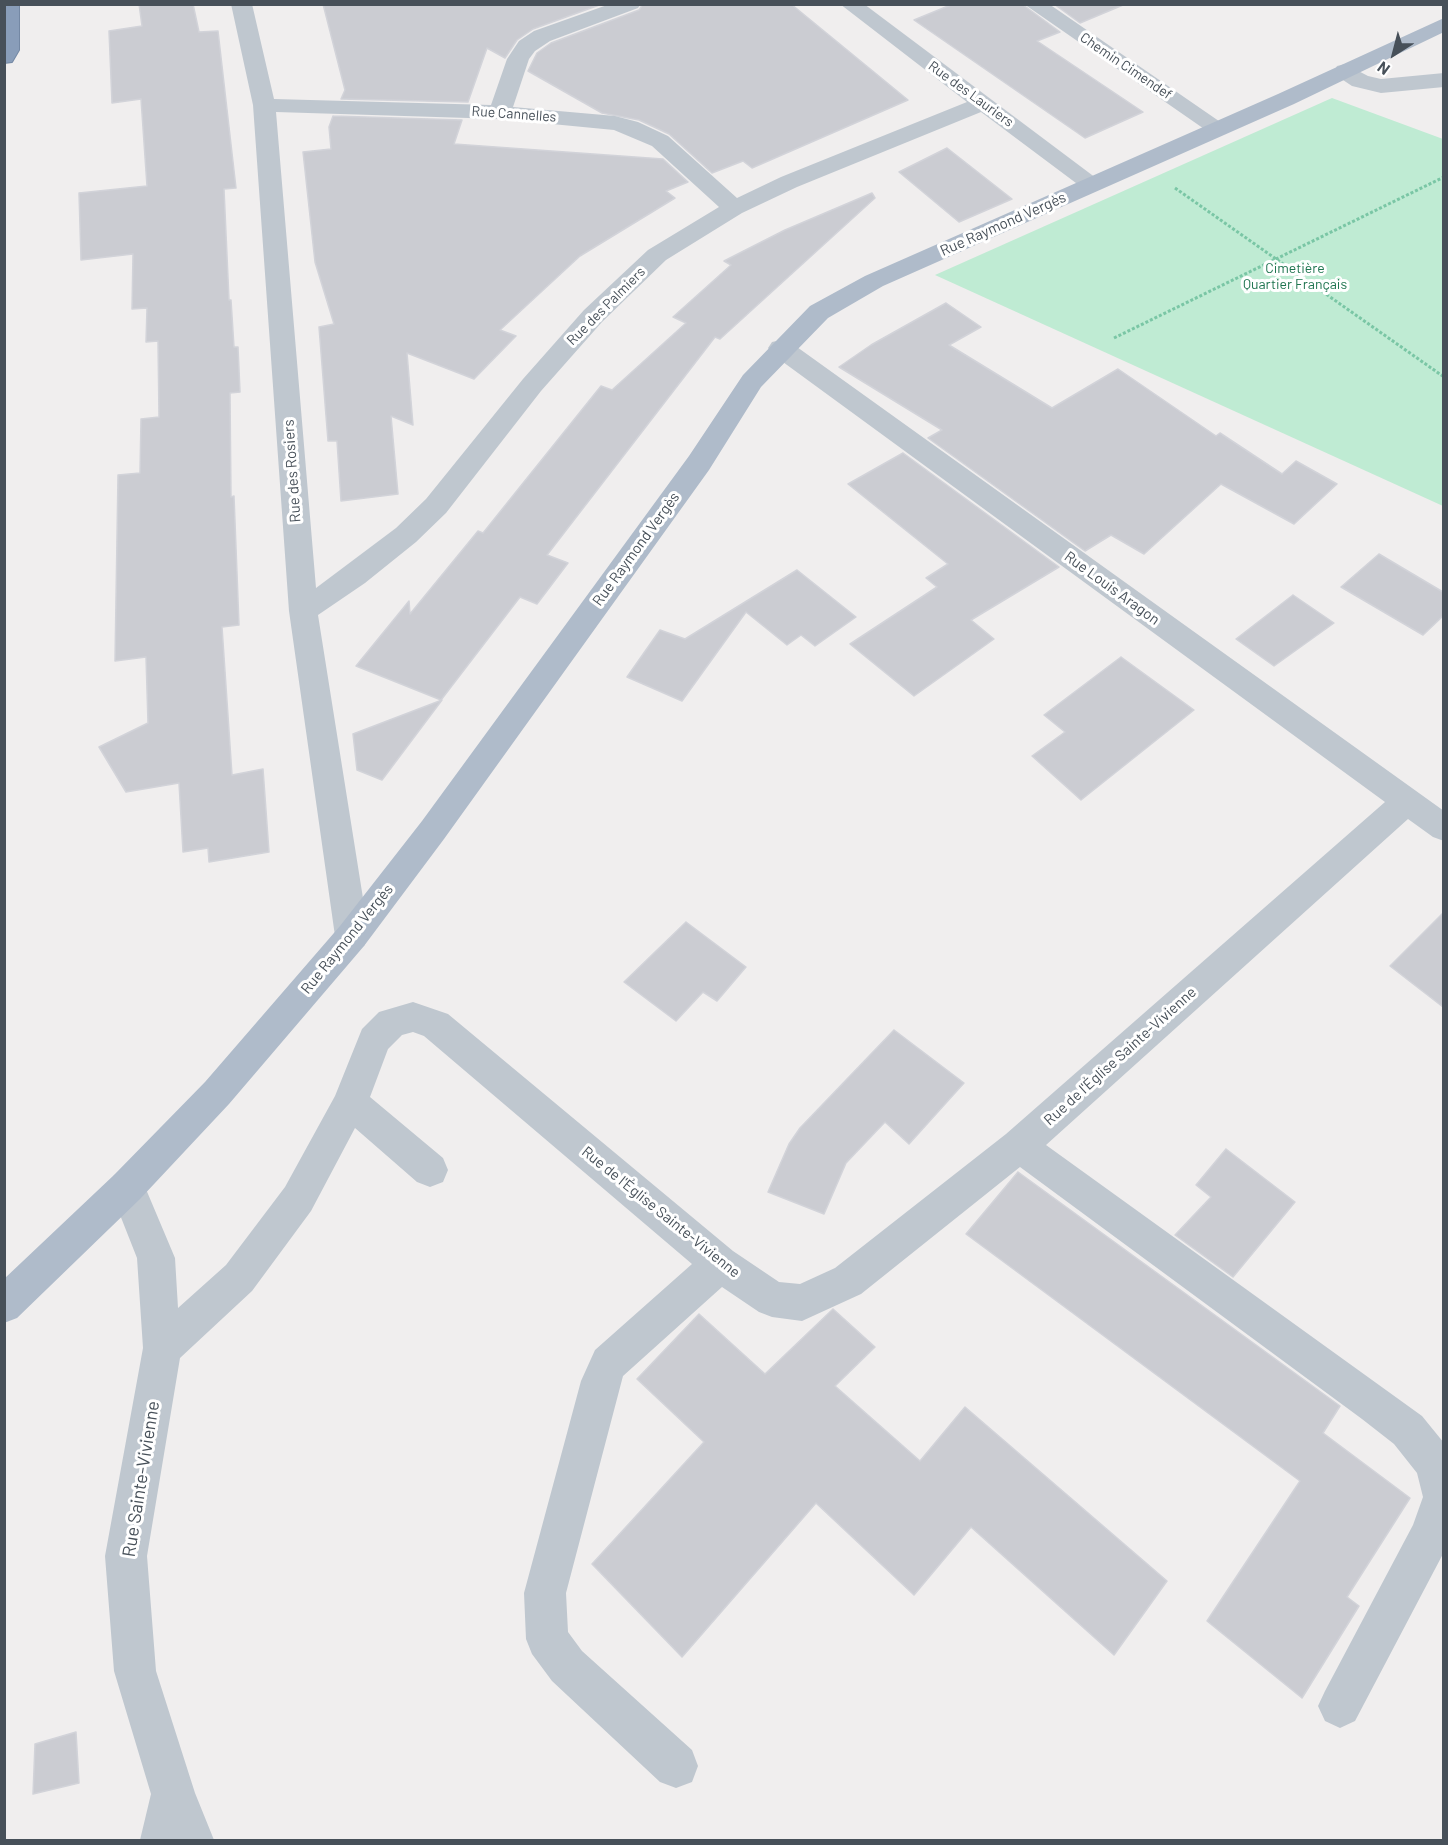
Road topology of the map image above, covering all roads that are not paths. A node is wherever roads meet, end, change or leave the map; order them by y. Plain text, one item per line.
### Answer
1 (9, 4) edge
2 (241, 4) edge
3 (631, 4) edge
4 (850, 4) edge
5 (1034, 4) edge
6 (1443, 24) edge
7 (4, 57) edge
8 (1345, 71) junction
9 (1443, 80) edge
10 (984, 103) junction
11 (264, 105) junction
12 (501, 111) junction
13 (1218, 128) junction
14 (1092, 184) junction
15 (734, 208) junction
16 (782, 348) junction
17 (303, 611) junction
18 (1407, 801) junction
19 (1443, 828) edge
20 (351, 936) junction
21 (350, 1102) junction
22 (1019, 1146) junction
23 (430, 1170) dead end
24 (127, 1187) junction
25 (720, 1264) junction
26 (4, 1305) edge
27 (162, 1348) junction
28 (1340, 1706) dead end
29 (676, 1766) dead end
30 (173, 1794) junction
31 (162, 1840) edge
32 (192, 1840) edge

1 - 7 highway
2 - 11 street, Rue des Rosiers
3 - 12 street
4 - 10 street, Rue des Lauriers
5 - 13 street, Chemin Cimendef
6 - 8 main road, Rue Raymond Vergès
8 - 9 street
8 - 13 main road, Rue Raymond Vergès
10 - 14 street, Rue des Lauriers
10 - 15 street, Rue des Palmiers
11 - 12 street, Rue Cannelles
11 - 17 street, Rue des Rosiers
12 - 15 street, Rue Cannelles
13 - 14 main road, Rue Raymond Vergès
14 - 16 main road, Rue Raymond Vergès
15 - 17 street, Rue des Palmiers
16 - 18 street, Rue Louis Aragon
16 - 20 main road, Rue Raymond Vergès
17 - 20 street, Rue des Rosiers
18 - 19 street, Rue Louis Aragon
18 - 22 street, Rue de l'Église Sainte-Vivienne
20 - 24 main road, Rue Raymond Vergès
21 - 23 street
21 - 25 street, Rue de l'Église Sainte-Vivienne
21 - 27 street, Rue de l'Église Sainte-Vivienne
22 - 25 street, Rue de l'Église Sainte-Vivienne
22 - 28 street
24 - 26 main road, Rue Raymond Vergès
24 - 27 street, Rue Sainte-Vivienne
25 - 29 street
27 - 30 street, Rue Sainte-Vivienne
30 - 31 street
30 - 32 street, Rue Sainte-Vivienne

